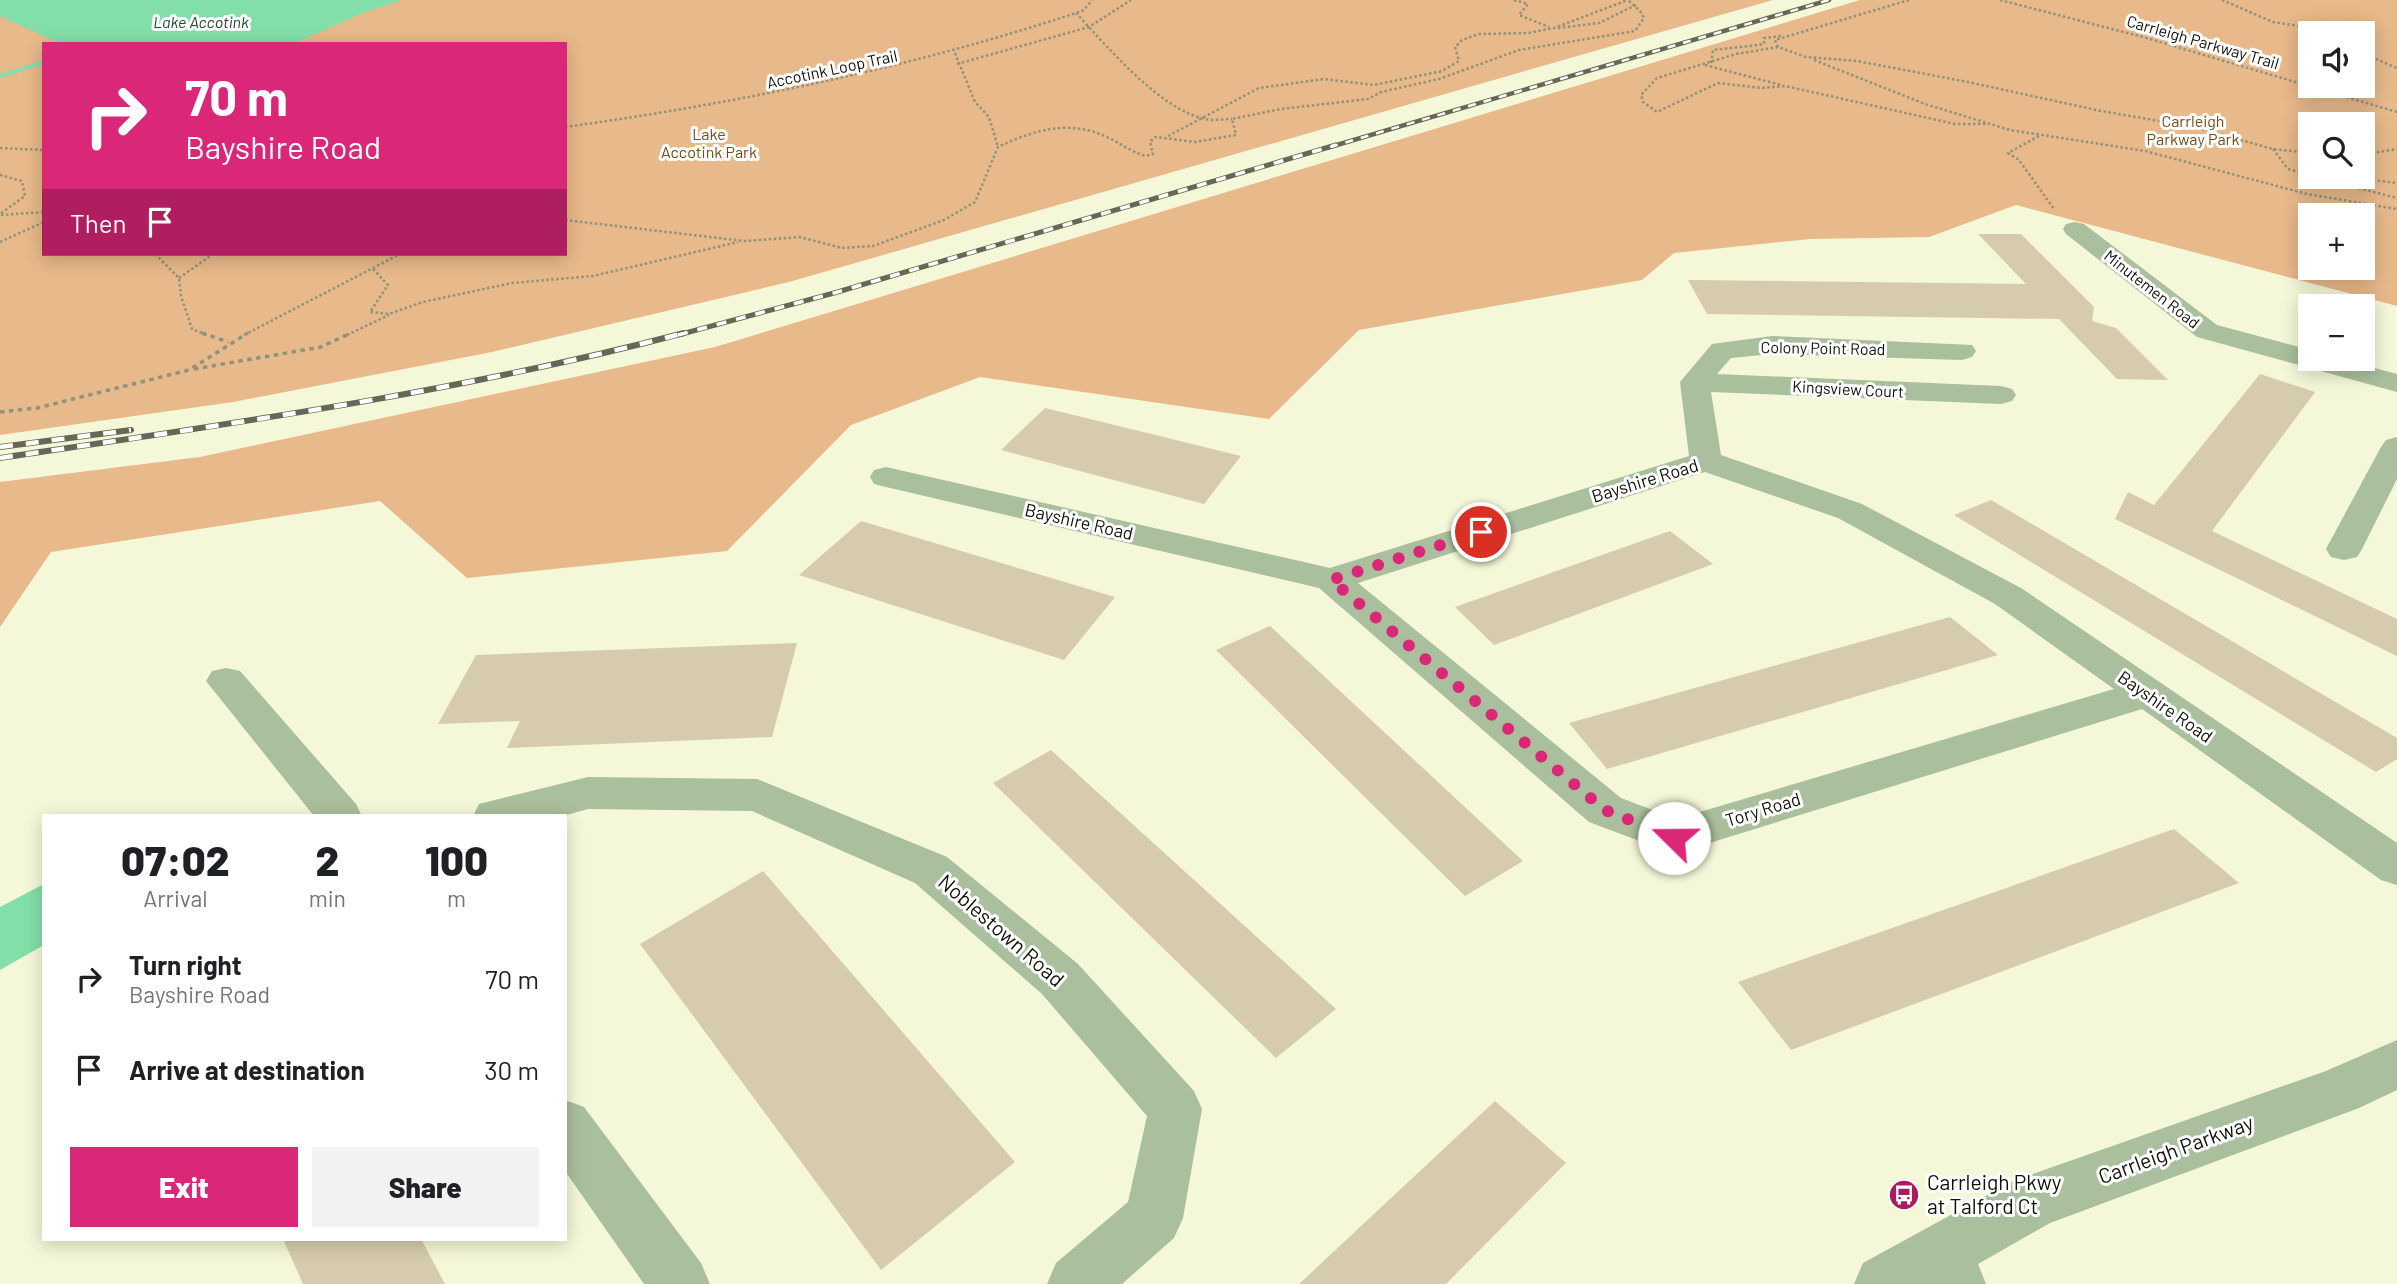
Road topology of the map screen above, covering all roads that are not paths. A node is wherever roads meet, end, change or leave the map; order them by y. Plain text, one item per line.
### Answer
1 (2075, 229) road end
2 (1962, 351) dead end
3 (1695, 382) junction
4 (2397, 383) edge
5 (2001, 396) dead end
6 (2397, 447) edge
7 (1706, 461) junction
8 (886, 477) dead end
9 (2343, 549) dead end
10 (1331, 580) junction
11 (226, 681) dead end
12 (2145, 694) junction
13 (338, 814) edge
14 (503, 814) edge
15 (2397, 867) edge
16 (2397, 1064) edge
17 (567, 1128) edge
18 (1945, 1270) edge
19 (680, 1284) edge
20 (1077, 1284) edge
21 (1884, 1284) edge

1 - 4 street, Minutemen Road
2 - 3 street, Colony Point Road
3 - 5 street, Kingsview Court
3 - 7 street
6 - 9 street
7 - 10 street, Bayshire Road
7 - 12 street, Bayshire Road
8 - 10 street, Bayshire Road
10 - 12 street, Tory Road
11 - 13 street
12 - 15 street, Bayshire Road
14 - 20 street, Noblestown Road
16 - 18 street, Carrleigh Parkway
17 - 19 street
18 - 21 street, Carrleigh Parkway

